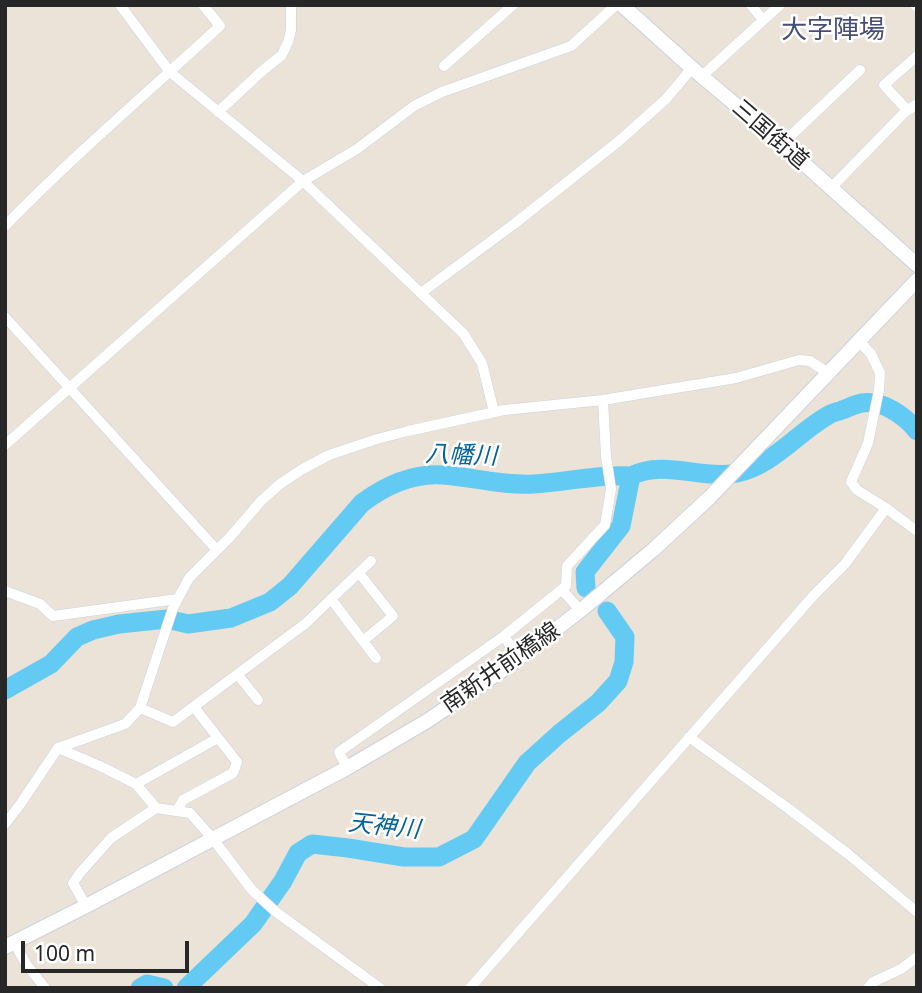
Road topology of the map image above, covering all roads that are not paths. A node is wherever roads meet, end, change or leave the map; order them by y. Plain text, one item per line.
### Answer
1 (203, 5) edge
2 (291, 5) edge
3 (513, 5) edge
4 (616, 5) edge
5 (622, 5) edge
6 (751, 5) edge
7 (780, 5) edge
8 (122, 6) edge
9 (763, 20) junction
10 (917, 56) edge
11 (444, 66) dead end
12 (860, 70) dead end
13 (170, 72) junction
14 (697, 72) junction
15 (917, 104) edge
16 (907, 110) junction
17 (218, 112) junction
18 (782, 144) junction
19 (303, 181) junction
20 (831, 188) junction
21 (5, 226) edge
22 (917, 265) edge
23 (917, 280) edge
24 (421, 293) junction
25 (5, 317) edge
26 (859, 341) junction
27 (828, 373) junction
28 (70, 387) junction
29 (603, 400) junction
30 (494, 412) junction
31 (5, 445) edge
32 (886, 508) junction
33 (917, 531) edge
34 (216, 549) junction
35 (371, 561) dead end
36 (359, 573) junction
37 (562, 590) junction
38 (5, 591) edge
39 (331, 599) junction
40 (175, 604) junction
41 (581, 611) junction
42 (504, 636) junction
43 (363, 641) junction
44 (376, 658) dead end
45 (519, 658) junction
46 (238, 675) junction
47 (258, 700) dead end
48 (194, 707) junction
49 (140, 708) junction
50 (689, 737) junction
51 (218, 738) junction
52 (58, 748) junction
53 (347, 768) junction
54 (136, 785) junction
55 (156, 808) junction
56 (177, 811) junction
57 (5, 824) edge
58 (213, 839) junction
59 (86, 906) junction
60 (917, 912) edge
61 (10, 945) edge
62 (917, 957) edge
63 (45, 988) edge
64 (380, 988) edge
65 (470, 988) edge
66 (868, 988) edge

1 - 13 street
2 - 17 street
3 - 11 street
4 - 19 street
5 - 14 main road, 三国街道
6 - 9 street
7 - 9 street
8 - 13 street
9 - 14 street
10 - 16 street
12 - 18 street
13 - 17 street
13 - 21 street
14 - 18 main road, 三国街道
14 - 24 street
15 - 16 street
16 - 20 street
17 - 19 street
18 - 20 main road, 三国街道
19 - 24 street
19 - 28 street
20 - 22 main road, 三国街道
23 - 26 main road, 南新井前橋線
24 - 30 street
25 - 28 street
26 - 27 main road, 南新井前橋線
26 - 32 street
27 - 29 street
27 - 41 main road, 南新井前橋線
28 - 31 street
28 - 34 street
29 - 30 street
29 - 37 street
30 - 34 street
32 - 33 street
32 - 50 street
34 - 40 street
35 - 36 street
36 - 39 street
36 - 43 street
37 - 41 street
37 - 42 street
38 - 40 street
39 - 43 street
39 - 46 street
40 - 49 street
41 - 45 main road, 南新井前橋線
42 - 45 street
42 - 53 street
43 - 44 street
45 - 53 main road, 南新井前橋線
46 - 47 street
46 - 48 street
48 - 49 street
48 - 51 street
49 - 52 street
50 - 60 street
50 - 65 street
51 - 54 street
51 - 56 street
52 - 54 street
52 - 57 street
53 - 58 main road, 南新井前橋線
54 - 55 street
55 - 56 street
55 - 59 street
56 - 58 street
58 - 59 main road, 南新井前橋線
58 - 64 street
59 - 61 main road, 南新井前橋線
61 - 63 street
62 - 66 street

